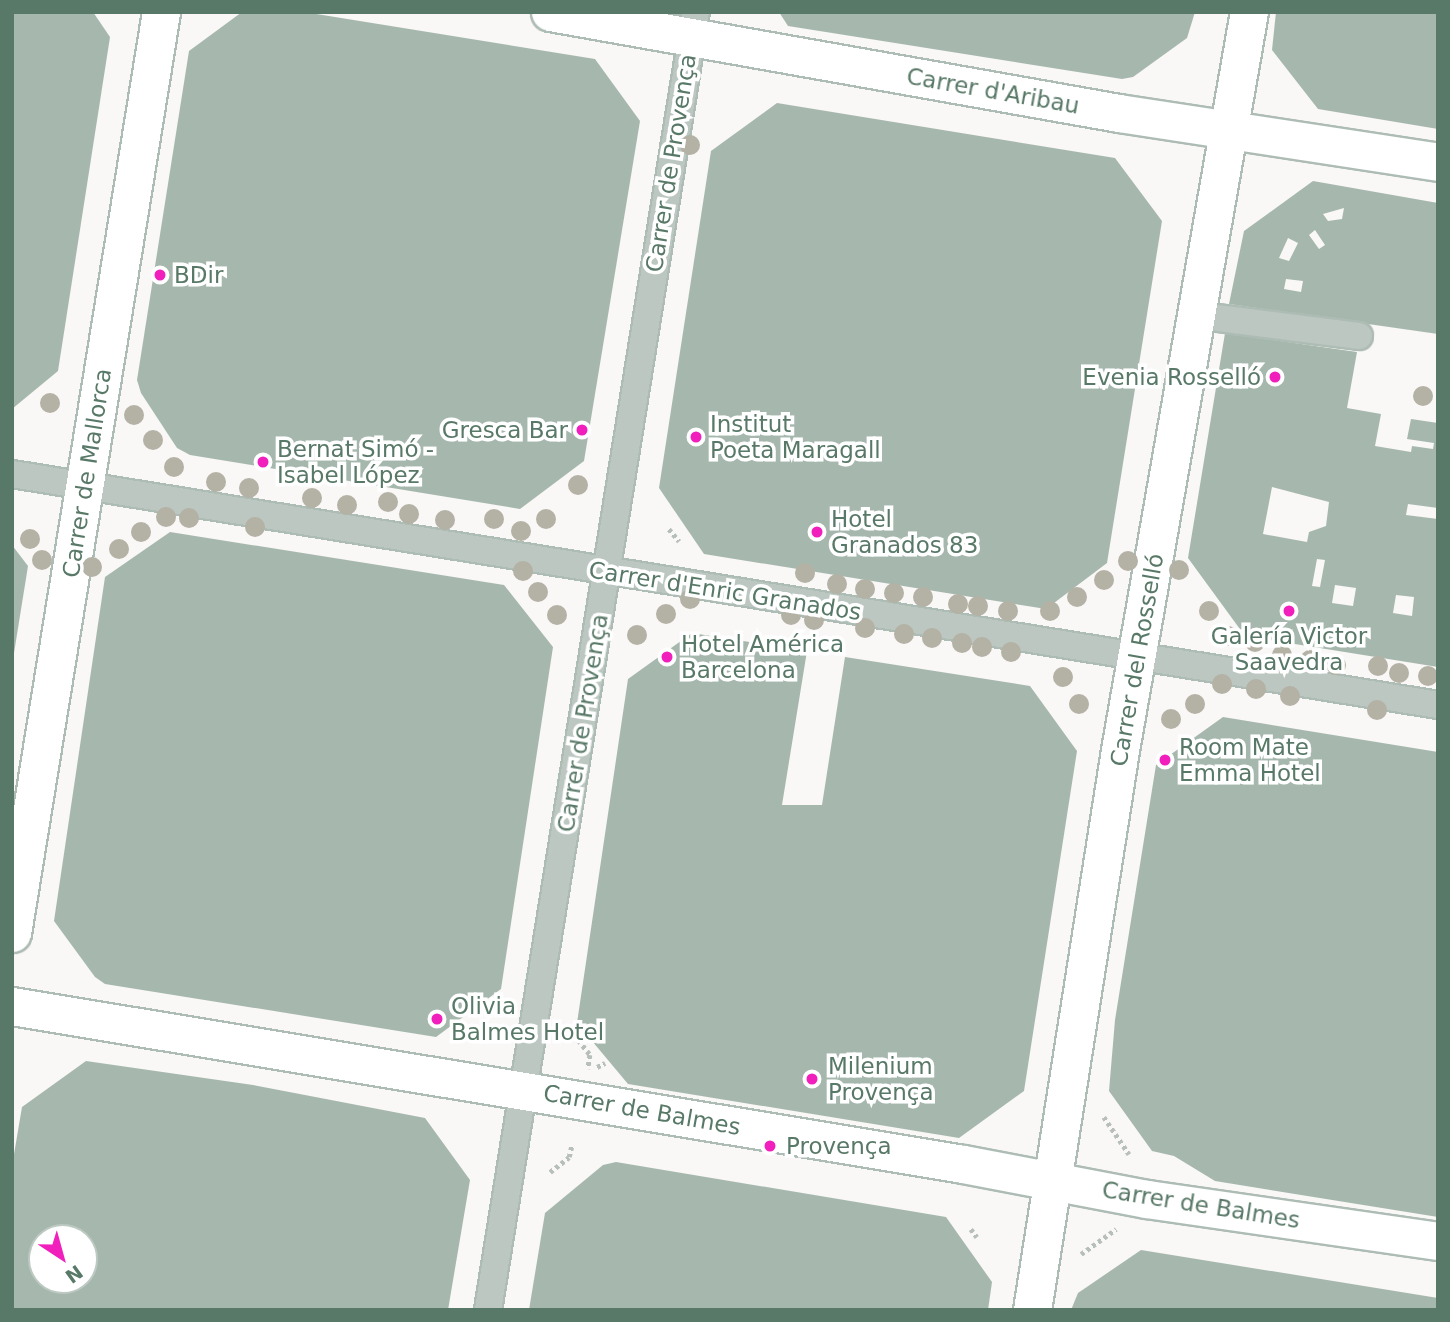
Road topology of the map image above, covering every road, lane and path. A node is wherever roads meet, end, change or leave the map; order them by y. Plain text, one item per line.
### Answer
1 (161, 12) edge
2 (550, 12) edge
3 (1249, 12) edge
4 (693, 25) edge
5 (1230, 130) junction
6 (1438, 162) edge
7 (1218, 318) dead end
8 (1359, 336) dead end
9 (12, 474) edge
10 (85, 486) junction
11 (669, 529) dead end
12 (679, 541) dead end
13 (608, 573) junction
14 (1139, 659) junction
15 (1438, 705) edge
16 (12, 933) edge
17 (12, 1006) edge
18 (570, 1029) dead end
19 (605, 1063) dead end
20 (597, 1067) dead end
21 (588, 1069) dead end
22 (526, 1091) junction
23 (1104, 1117) dead end
24 (572, 1143) dead end
25 (1129, 1154) dead end
26 (550, 1172) dead end
27 (1051, 1180) junction
28 (971, 1229) dead end
29 (1116, 1229) dead end
30 (977, 1237) dead end
31 (1438, 1241) edge
32 (1081, 1254) dead end
33 (488, 1310) edge
34 (1032, 1310) edge

1 - 10 main road, Carrer de Mallorca
2 - 4 main road, Carrer d'Aribau
3 - 5 main road, Carrer del Rosselló
4 - 5 main road, Carrer d'Aribau
4 - 13 street, Carrer de Provença
5 - 6 main road, Carrer d'Aribau
5 - 14 main road, Carrer del Rosselló
7 - 8 street
9 - 10 street, Carrer d'Enric Granados
10 - 13 street, Carrer d'Enric Granados
10 - 16 main road, Carrer de Mallorca
11 - 12 path
13 - 14 street, Carrer d'Enric Granados
13 - 22 street, Carrer de Provença
14 - 15 street, Carrer d'Enric Granados
14 - 27 main road, Carrer del Rosselló
17 - 22 main road, Carrer de Balmes
18 - 21 path
19 - 20 path
22 - 27 main road, Carrer de Balmes
22 - 33 street, Carrer de Provença
23 - 25 path
24 - 26 path
27 - 31 main road, Carrer de Balmes
27 - 34 main road, Carrer del Rosselló
28 - 30 path
29 - 32 path

